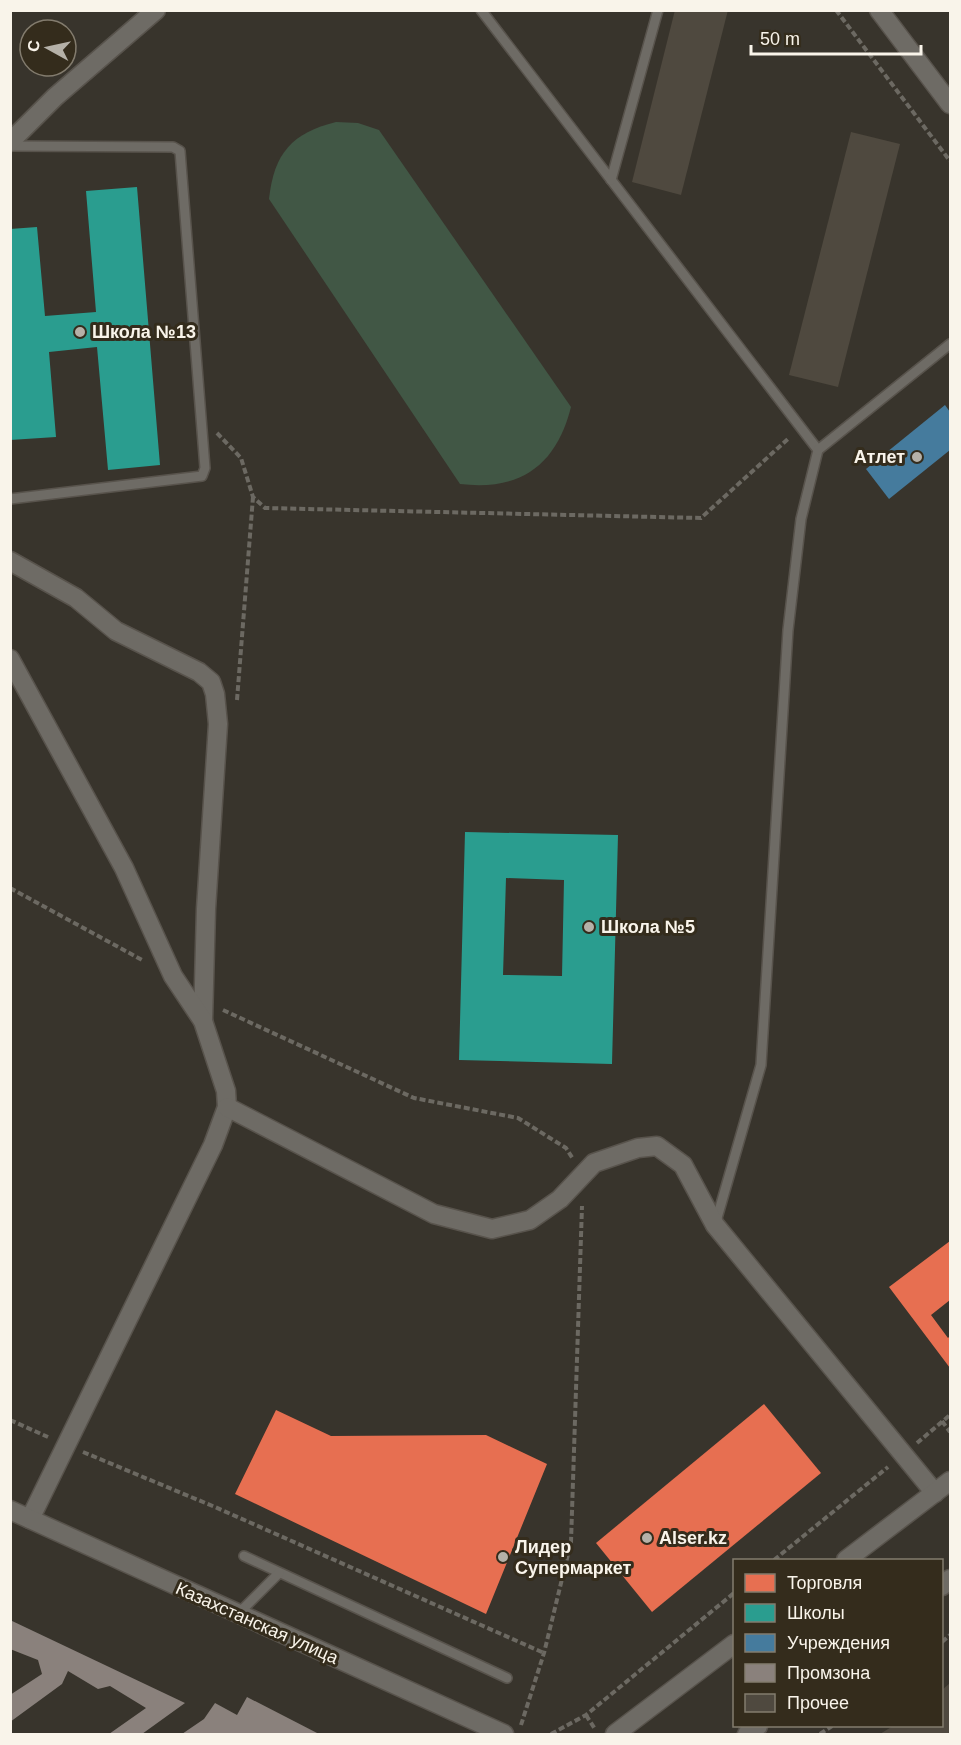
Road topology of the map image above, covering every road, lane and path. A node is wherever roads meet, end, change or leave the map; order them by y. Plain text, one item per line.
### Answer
1 (156, 10) edge
2 (481, 10) edge
3 (658, 10) edge
4 (836, 10) edge
5 (879, 10) edge
6 (951, 104) edge
7 (10, 144) edge
8 (951, 161) edge
9 (611, 180) junction
10 (951, 344) edge
11 (201, 415) junction
12 (801, 427) junction
13 (818, 450) junction
14 (253, 497) junction
15 (10, 499) edge
16 (10, 561) edge
17 (10, 659) edge
18 (237, 711) dead end
19 (10, 888) edge
20 (173, 976) junction
21 (216, 1007) dead end
22 (203, 1021) junction
23 (227, 1107) junction
24 (583, 1176) junction
25 (715, 1225) junction
26 (951, 1414) edge
27 (10, 1420) edge
28 (942, 1421) junction
29 (951, 1432) edge
30 (66, 1445) junction
31 (903, 1455) junction
32 (951, 1481) edge
33 (935, 1493) junction
34 (10, 1510) edge
35 (30, 1519) junction
36 (244, 1556) dead end
37 (775, 1559) edge
38 (847, 1559) edge
39 (279, 1573) junction
40 (733, 1595) edge
41 (238, 1614) junction
42 (733, 1646) edge
43 (544, 1653) junction
44 (507, 1678) dead end
45 (586, 1715) junction
46 (504, 1734) edge
47 (518, 1734) edge
48 (551, 1734) edge
49 (599, 1734) edge
50 (615, 1734) edge

1 - 7 street
2 - 9 lane
3 - 9 lane
4 - 8 path
5 - 6 street
7 - 11 lane
9 - 12 lane
10 - 13 lane
11 - 14 path
11 - 15 lane
12 - 13 lane
12 - 14 path
13 - 25 lane
14 - 18 path
16 - 22 street
17 - 20 street
19 - 20 path
20 - 22 street
21 - 24 path
22 - 23 street
23 - 24 street
23 - 30 street
24 - 25 street
24 - 43 path
25 - 31 street
26 - 28 path
27 - 30 path
28 - 29 path
28 - 31 path
30 - 35 street
30 - 43 path
31 - 33 street
31 - 37 path
32 - 33 street
33 - 38 street
34 - 35 street, Казахстанская улица
35 - 41 street, Казахстанская улица
36 - 39 lane
39 - 41 lane
39 - 44 lane
40 - 45 path
41 - 46 street, Казахстанская улица
42 - 50 street
43 - 47 path
45 - 48 path
45 - 49 path

